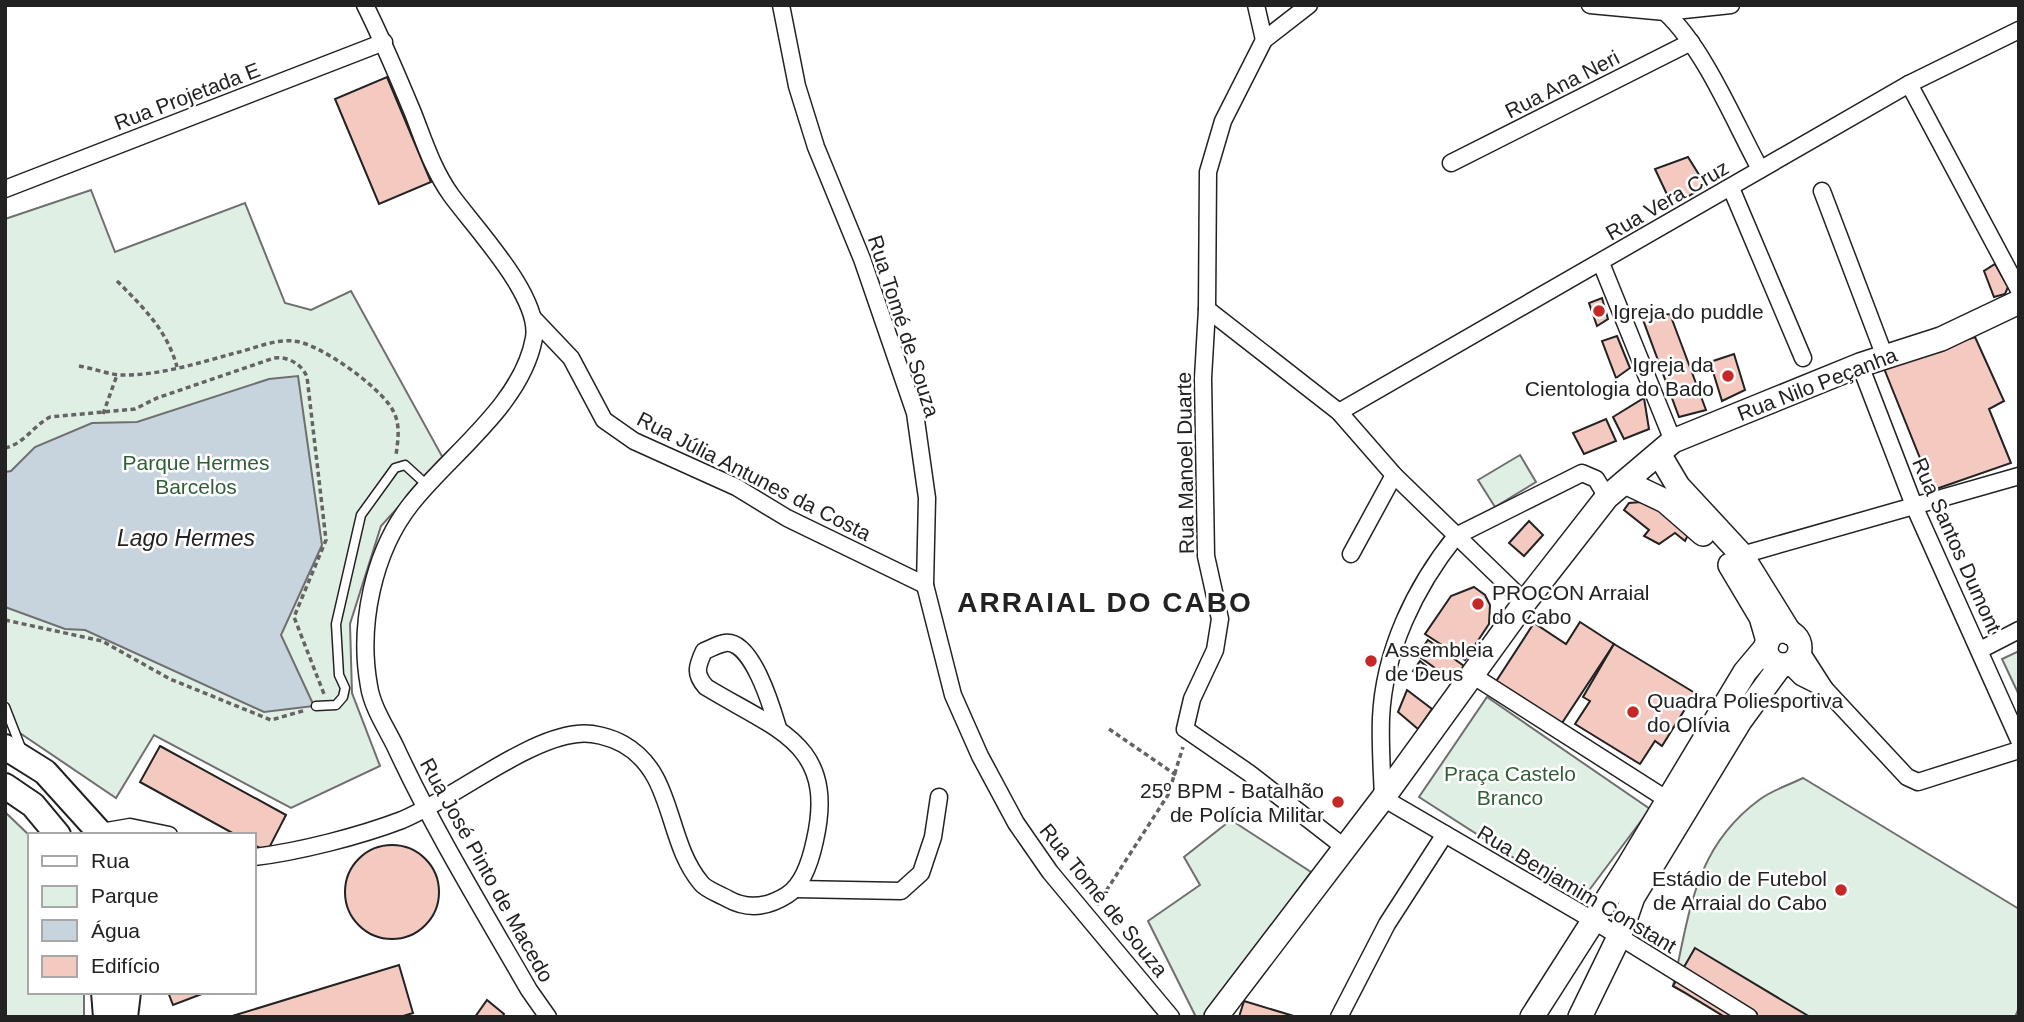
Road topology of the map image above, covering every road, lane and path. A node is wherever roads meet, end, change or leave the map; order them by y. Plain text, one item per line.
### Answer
1 (365, 5) edge
2 (781, 5) edge
3 (1256, 5) edge
4 (1309, 5) edge
5 (1590, 5) edge
6 (1731, 5) edge
7 (1665, 12) junction
8 (2019, 30) edge
9 (1264, 40) junction
10 (384, 42) junction
11 (1691, 42) junction
12 (1909, 84) junction
13 (1451, 163) dead end
14 (1760, 169) junction
15 (1731, 188) junction
16 (5, 189) edge
17 (1822, 191) dead end
18 (1601, 263) junction
19 (117, 281) dead end
20 (2019, 290) edge
21 (2019, 302) edge
22 (1207, 309) junction
23 (533, 318) junction
24 (1885, 357) junction
25 (1802, 358) dead end
26 (1860, 365) junction
27 (79, 366) dead end
28 (177, 367) junction
29 (117, 375) junction
30 (1339, 412) junction
31 (103, 414) junction
32 (5, 448) edge
33 (1666, 448) junction
34 (394, 468) junction
35 (1394, 475) junction
36 (2019, 476) edge
37 (428, 486) junction
38 (1616, 490) junction
39 (1672, 493) junction
40 (1915, 508) junction
41 (1456, 536) junction
42 (1351, 554) dead end
43 (1734, 557) junction
44 (925, 585) junction
45 (1525, 602) junction
46 (5, 620) edge
47 (2019, 630) edge
48 (1767, 644) junction
49 (1980, 650) junction
50 (1790, 653) junction
51 (1472, 675) junction
52 (316, 706) junction
53 (5, 707) edge
54 (778, 728) junction
55 (1109, 729) dead end
56 (1185, 729) junction
57 (2019, 740) edge
58 (2019, 750) edge
59 (16, 754) edge
60 (1176, 775) junction
61 (5, 786) edge
62 (939, 797) dead end
63 (1383, 798) junction
64 (1676, 806) junction
65 (424, 808) junction
66 (56, 833) edge
67 (101, 833) edge
68 (159, 833) edge
69 (1444, 834) junction
70 (1344, 847) junction
71 (256, 857) edge
72 (796, 889) junction
73 (1089, 919) junction
74 (1591, 919) junction
75 (1619, 937) junction
76 (104, 994) edge
77 (128, 994) edge
78 (106, 1017) edge
79 (125, 1017) edge
80 (548, 1017) edge
81 (1171, 1017) edge
82 (1216, 1017) edge
83 (1339, 1017) edge
84 (1532, 1017) edge
85 (1580, 1017) edge
86 (1749, 1017) edge

1 - 10 street
2 - 44 street, Rua Tomé de Souza
3 - 9 street
4 - 9 street, Rua Manoel Duarte
5 - 7 street
6 - 7 street
7 - 11 street
8 - 12 street, Rua Vera Cruz
9 - 22 street, Rua Manoel Duarte
10 - 16 street, Rua Projetada E
10 - 23 street
11 - 13 street, Rua Ana Neri
11 - 14 street
12 - 14 street, Rua Vera Cruz
12 - 20 street
14 - 15 street, Rua Vera Cruz
15 - 18 street, Rua Vera Cruz
15 - 25 street
17 - 24 street
18 - 30 street, Rua Vera Cruz
18 - 33 street
19 - 28 path
21 - 24 main road, Rua Nilo Peçanha
22 - 30 street
22 - 56 street, Rua Manoel Duarte
23 - 37 street, Rua José Pinto de Macedo
23 - 44 street, Rua Júlia Antunes da Costa
24 - 26 main road, Rua Nilo Peçanha
26 - 33 main road, Rua Nilo Peçanha
26 - 40 street, Rua Santos Dumont
27 - 29 path
28 - 29 path
28 - 34 path
29 - 31 path
30 - 35 street
31 - 32 path
31 - 52 path
33 - 38 main road, Rua Nilo Peçanha
33 - 39 main road
34 - 37 lane
34 - 52 lane
35 - 41 street
35 - 42 street
36 - 40 street
37 - 65 street, Rua José Pinto de Macedo
38 - 39 main road
38 - 41 street
38 - 45 main road, Rua Nilo Peçanha
39 - 43 main road
40 - 43 street
40 - 49 street, Rua Santos Dumont
41 - 45 street
41 - 63 street
43 - 48 main road
43 - 50 main road
44 - 73 street, Rua Tomé de Souza
45 - 51 main road, Rua Nilo Peçanha
46 - 52 path
47 - 49 street
48 - 50 main road
48 - 64 main road
49 - 57 street, Rua Santos Dumont
50 - 58 street
50 - 64 main road
51 - 63 main road, Rua Nilo Peçanha
51 - 64 street
53 - 59 lane
54 - 54 street
54 - 72 street
55 - 60 path
56 - 60 path
56 - 70 street
59 - 67 main road
60 - 73 path
61 - 66 main road
62 - 72 street
63 - 69 street, Rua Benjamim Constant
63 - 70 main road, Rua Nilo Peçanha
64 - 74 main road
64 - 75 main road
65 - 71 street
65 - 72 street
65 - 80 street, Rua José Pinto de Macedo
67 - 68 street
69 - 74 street, Rua Benjamim Constant
69 - 83 street
70 - 82 main road, Rua Nilo Peçanha
73 - 81 street, Rua Tomé de Souza
74 - 75 street, Rua Benjamim Constant
74 - 84 main road
75 - 85 main road
75 - 86 street, Rua Benjamim Constant
76 - 78 main road
77 - 79 main road

